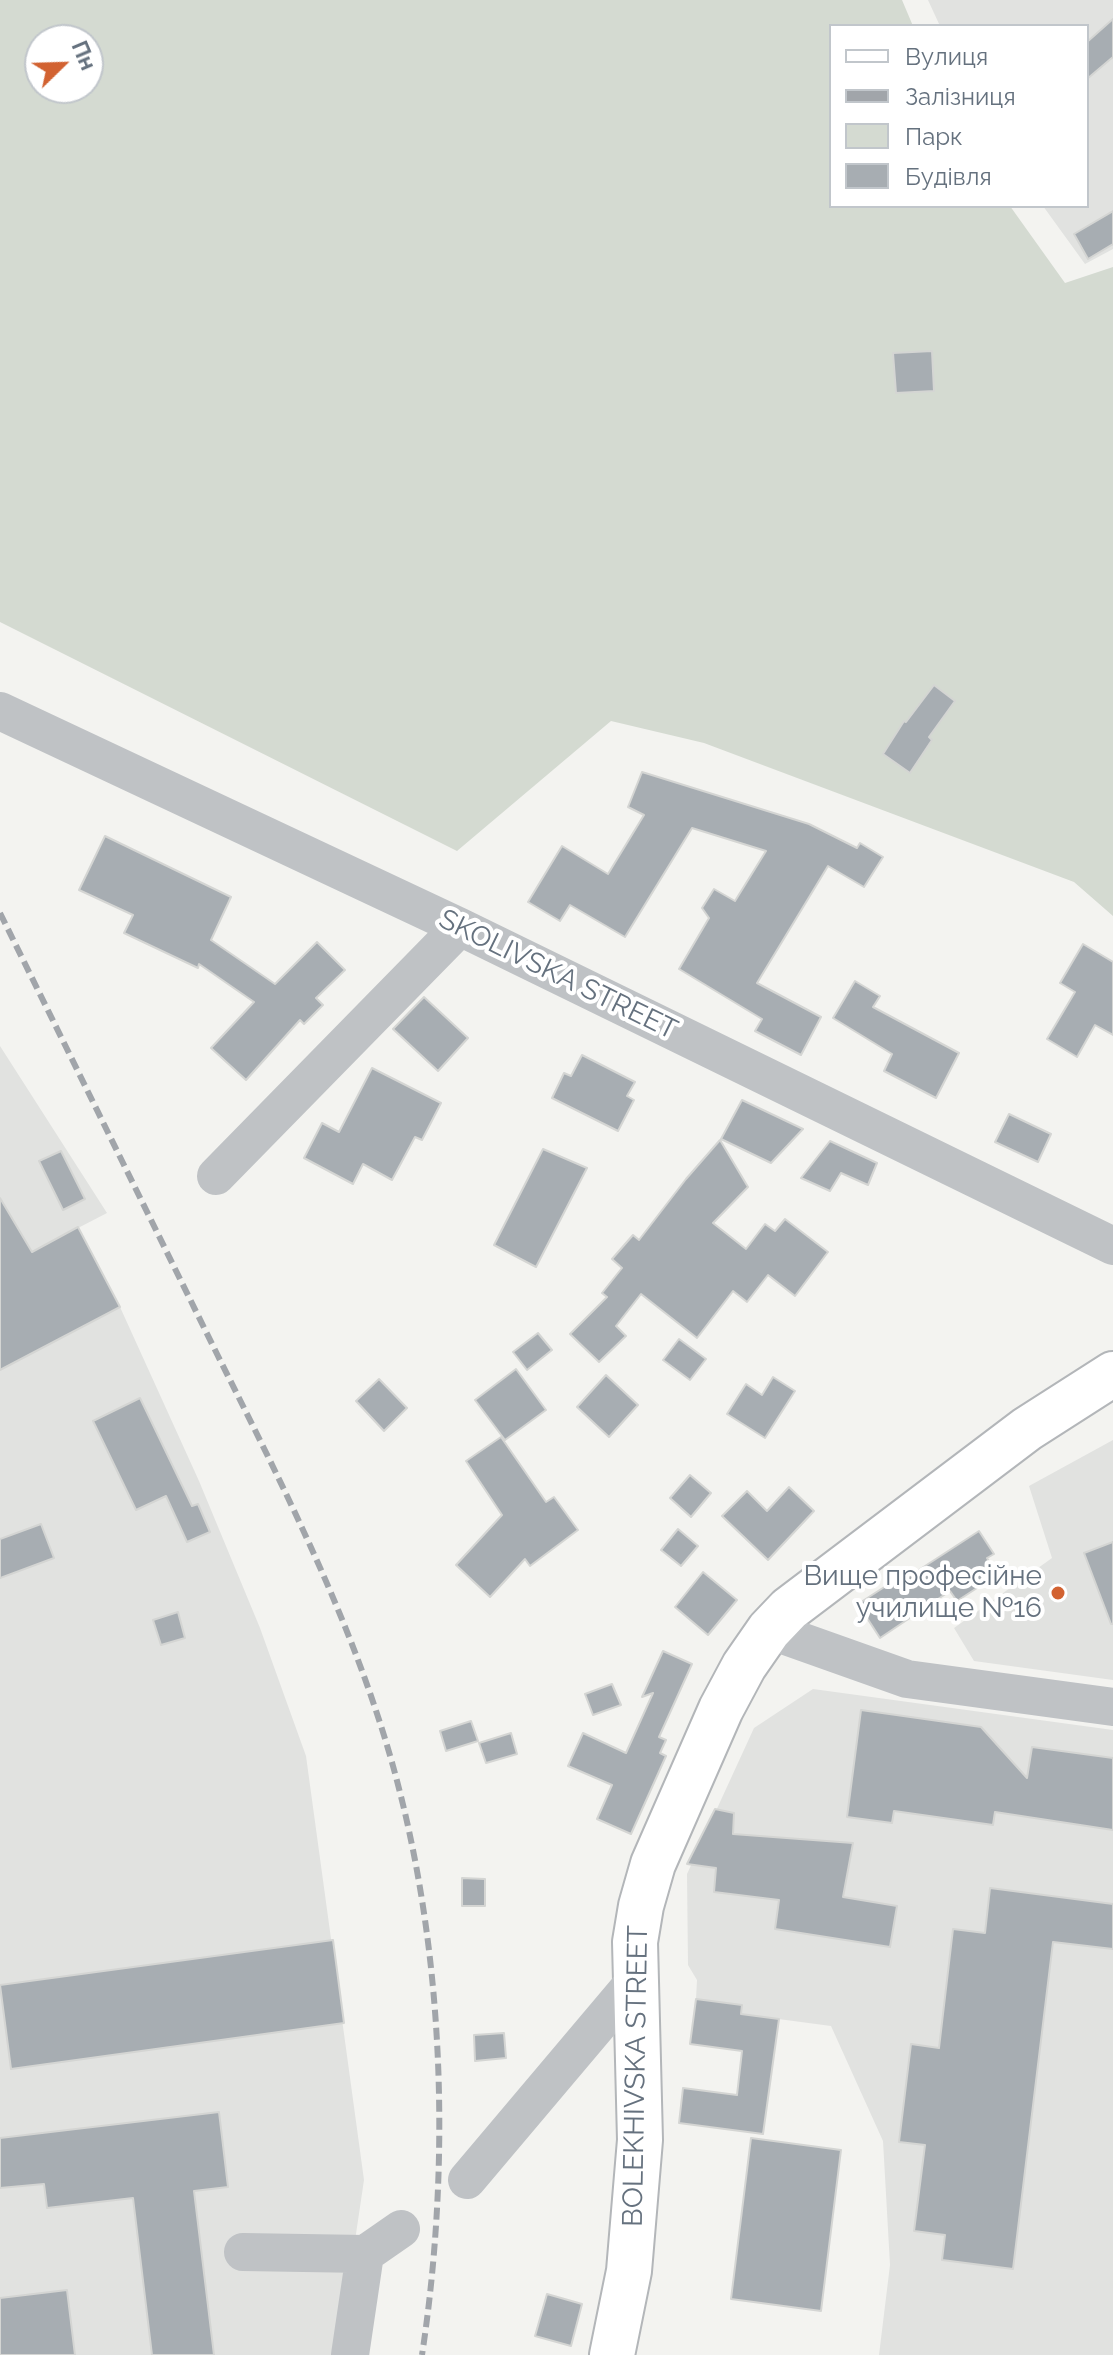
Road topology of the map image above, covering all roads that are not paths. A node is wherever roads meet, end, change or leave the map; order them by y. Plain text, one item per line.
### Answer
1 (0, 711) edge
2 (460, 927) junction
3 (216, 1176) dead end
4 (1113, 1246) edge
5 (1113, 1374) edge
6 (769, 1630) junction
7 (1113, 1707) edge
8 (635, 1981) junction
9 (467, 2180) dead end
10 (401, 2229) dead end
11 (243, 2252) dead end
12 (365, 2254) junction
13 (350, 2355) edge
14 (612, 2355) edge

1 - 2 street, SKOLIVSKA STREET
2 - 3 street
2 - 4 street, SKOLIVSKA STREET
5 - 6 main road, BOLEKHIVSKA STREET
6 - 7 street
6 - 8 main road, BOLEKHIVSKA STREET
8 - 9 street
8 - 14 main road, BOLEKHIVSKA STREET
10 - 12 street
11 - 12 street
12 - 13 street

